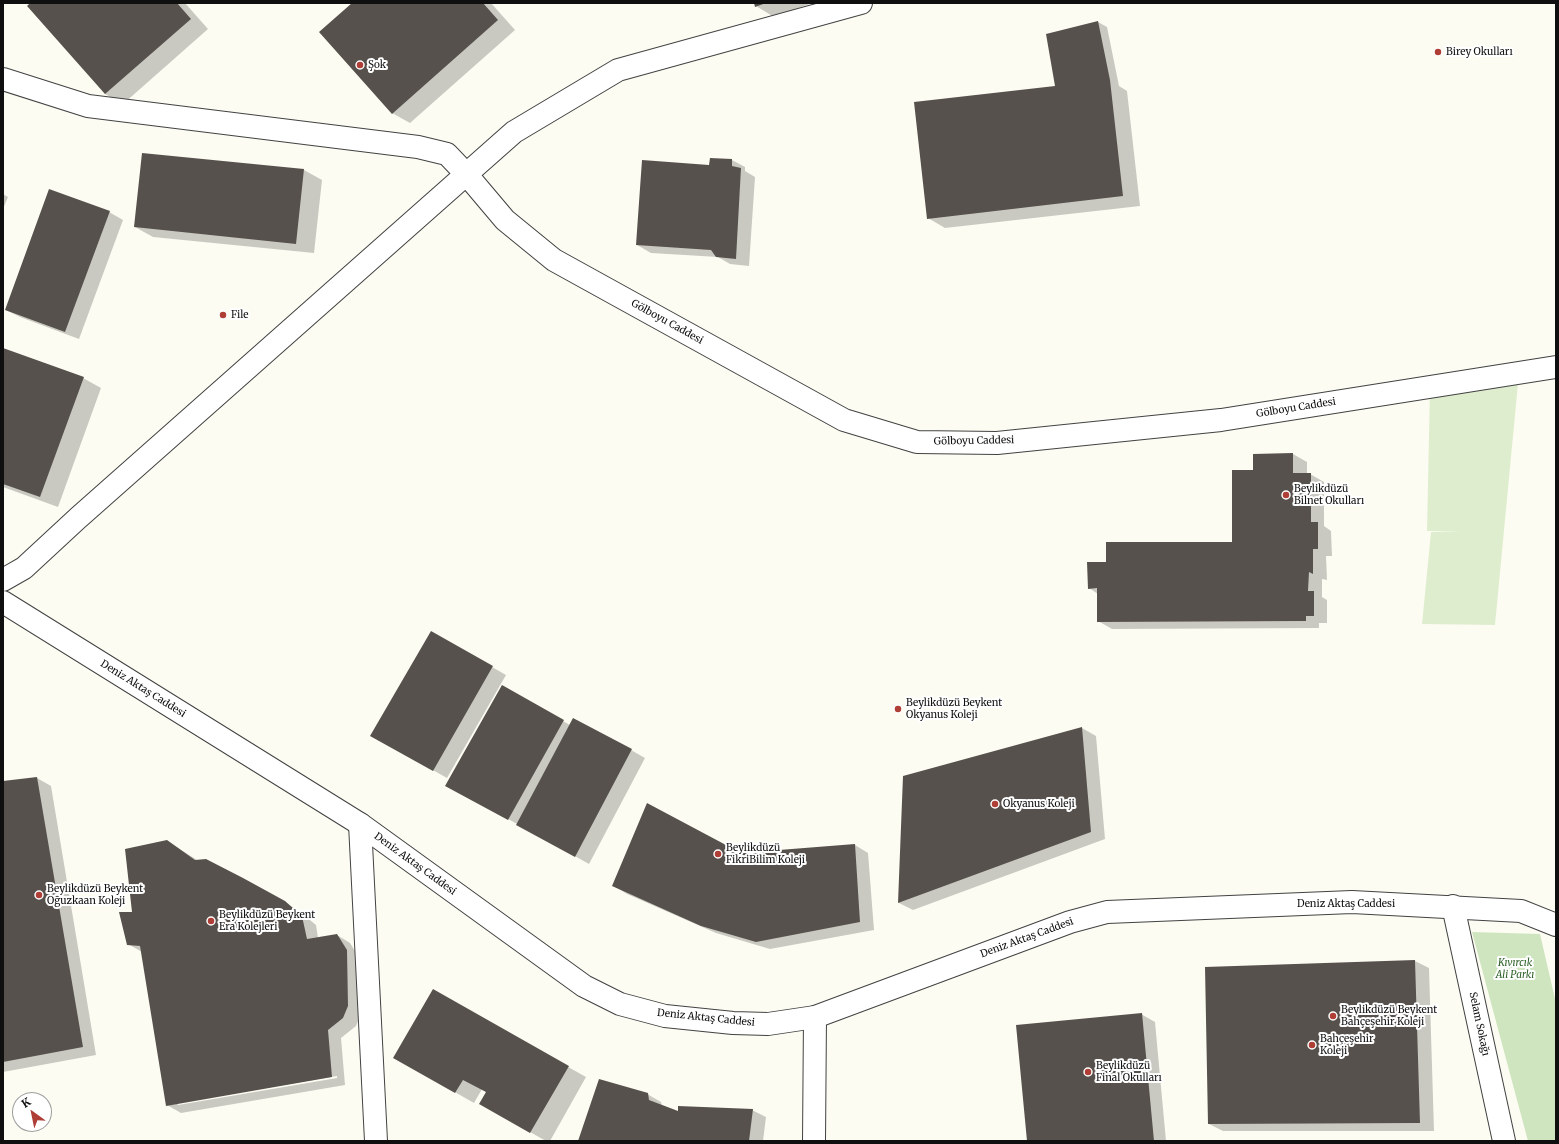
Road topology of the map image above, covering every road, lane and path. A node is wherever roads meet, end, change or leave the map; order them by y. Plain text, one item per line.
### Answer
1 (861, 3) edge
2 (3, 79) edge
3 (467, 175) junction
4 (1556, 367) edge
5 (3, 580) edge
6 (3, 602) edge
7 (360, 824) junction
8 (1453, 906) junction
9 (1556, 925) edge
10 (815, 1017) junction
11 (376, 1141) edge
12 (814, 1141) edge
13 (1504, 1141) edge

1 - 3 street
2 - 3 street, Gölboyu Caddesi
3 - 4 street, Gölboyu Caddesi
3 - 5 street
6 - 7 street, Deniz Aktaş Caddesi
7 - 10 street, Deniz Aktaş Caddesi
7 - 11 street
8 - 9 street, Deniz Aktaş Caddesi
8 - 10 street, Deniz Aktaş Caddesi
8 - 13 street, Selam Sokağı
10 - 12 street

